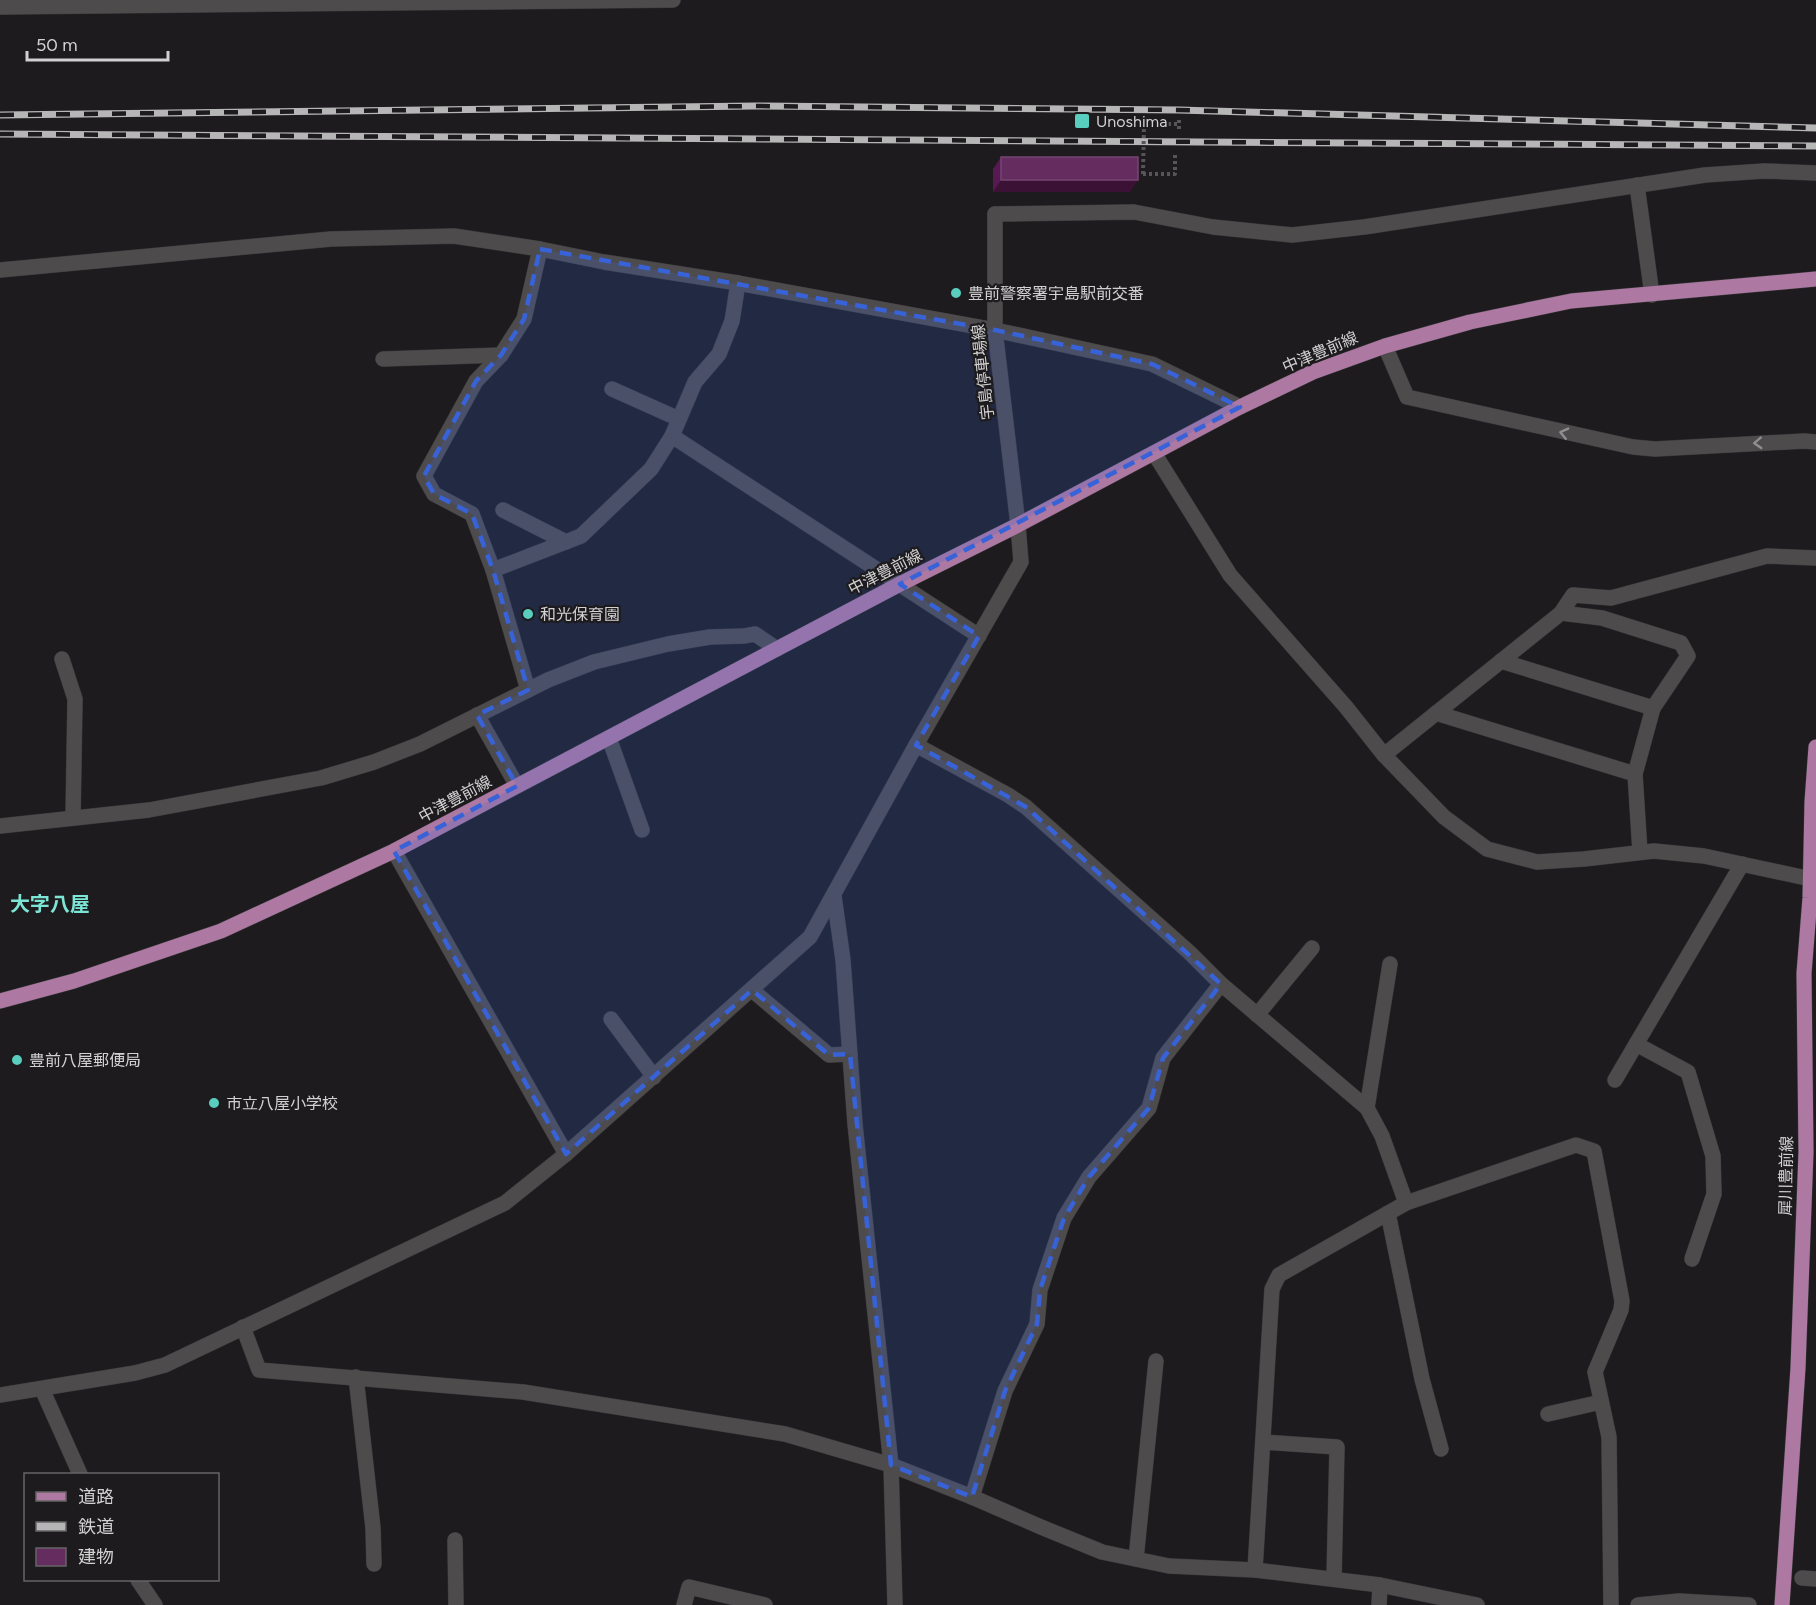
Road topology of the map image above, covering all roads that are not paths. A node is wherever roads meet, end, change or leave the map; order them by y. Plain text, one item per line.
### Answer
1 (673, 0) edge
2 (0, 7) edge
3 (1816, 173) edge
4 (1637, 185) junction
5 (540, 249) junction
6 (0, 270) edge
7 (1816, 279) edge
8 (738, 283) junction
9 (1652, 295) junction
10 (995, 330) junction
11 (1384, 346) junction
12 (501, 355) junction
13 (383, 359) dead end
14 (612, 389) dead end
15 (1240, 407) junction
16 (680, 419) junction
17 (672, 436) junction
18 (1816, 442) edge
19 (1154, 453) junction
20 (503, 510) dead end
21 (1018, 525) junction
22 (566, 542) junction
23 (1816, 558) edge
24 (493, 570) junction
25 (900, 584) junction
26 (1561, 613) junction
27 (979, 636) junction
28 (777, 649) junction
29 (62, 659) dead end
30 (1501, 661) junction
31 (528, 690) junction
32 (1653, 708) junction
33 (1436, 713) junction
34 (477, 715) junction
35 (609, 738) junction
36 (916, 745) junction
37 (1816, 747) edge
38 (1384, 755) junction
39 (1635, 774) junction
40 (517, 786) junction
41 (73, 818) junction
42 (0, 826) edge
43 (642, 830) dead end
44 (394, 851) junction
45 (1640, 852) junction
46 (1742, 864) junction
47 (1811, 879) junction
48 (834, 896) junction
49 (1312, 948) dead end
50 (1390, 964) dead end
51 (1221, 984) junction
52 (752, 990) junction
53 (0, 1000) edge
54 (1257, 1015) junction
55 (610, 1019) dead end
56 (1636, 1044) junction
57 (850, 1054) junction
58 (654, 1077) junction
59 (1615, 1080) dead end
60 (1367, 1108) junction
61 (566, 1154) junction
62 (1406, 1203) junction
63 (1388, 1213) junction
64 (1692, 1259) dead end
65 (243, 1327) junction
66 (1156, 1361) dead end
67 (356, 1377) junction
68 (42, 1389) junction
69 (0, 1395) edge
70 (1601, 1402) junction
71 (1548, 1414) dead end
72 (1263, 1443) junction
73 (1441, 1449) dead end
74 (891, 1466) junction
75 (80, 1473) edge
76 (972, 1497) junction
77 (455, 1540) dead end
78 (1136, 1559) junction
79 (374, 1563) dead end
80 (1255, 1570) junction
81 (1334, 1579) junction
82 (139, 1581) edge
83 (1380, 1585) junction
84 (155, 1605) edge
85 (456, 1605) edge
86 (684, 1605) edge
87 (765, 1605) edge
88 (895, 1605) edge
89 (1378, 1605) edge
90 (1477, 1605) edge
91 (1611, 1605) edge
92 (1638, 1605) edge
93 (1749, 1605) edge
94 (1782, 1605) edge

1 - 2 street
3 - 4 street
4 - 9 street
4 - 10 street, 宇島停車場線
5 - 6 street
5 - 8 street
5 - 12 street
7 - 9 main road, 中津豊前線
8 - 10 street
8 - 16 street
9 - 11 main road, 中津豊前線
10 - 15 street
10 - 21 street, 宇島停車場線
11 - 15 main road, 中津豊前線
18 -> 11 street
12 - 13 street
12 - 24 street
14 - 16 street
15 - 19 main road, 中津豊前線
16 - 17 street
17 - 22 street
17 - 25 street
19 - 21 main road, 中津豊前線
19 - 38 street
20 - 22 street
21 - 25 main road, 中津豊前線
21 - 27 street, 宇島停車場線
22 - 24 street
23 - 26 street
24 - 31 street
25 - 27 street
25 - 28 main road, 中津豊前線
26 - 30 street
26 - 32 street
27 - 36 street, 宇島停車場線
28 - 31 street
28 - 35 main road, 中津豊前線
29 - 41 street
30 - 32 street
30 - 33 street
31 - 34 street
32 - 39 street
33 - 38 street
33 - 39 street
34 - 40 street
34 - 41 street
35 - 40 main road, 中津豊前線
35 - 43 street
36 - 48 street, 宇島停車場線
36 - 51 street
37 - 47 main road, 犀川豊前線
38 - 45 street
39 - 45 street
40 - 44 main road, 中津豊前線
41 - 42 street
44 - 53 main road, 中津豊前線
44 - 61 street
45 - 46 street
46 - 47 street
46 - 56 street
47 - 94 main road, 犀川豊前線
48 - 52 street, 宇島停車場線
48 - 57 street
49 - 54 street
50 - 60 street
51 - 54 street
51 - 76 street
52 - 57 street
52 - 58 street, 宇島停車場線
54 - 60 street
55 - 58 street
56 - 59 street
56 - 64 street
57 - 74 street
58 - 61 street, 宇島停車場線
60 - 62 street
61 - 65 street, 宇島停車場線
62 - 63 street
62 - 70 street
63 - 72 street
63 - 73 street
65 - 67 street
65 - 68 street, 宇島停車場線
66 - 78 street
67 - 74 street
67 - 79 street
68 - 69 street, 宇島停車場線
68 - 75 street
70 - 71 street
70 - 91 street
72 - 80 street
72 - 81 street
74 - 76 street
74 - 88 street
76 - 78 street
77 - 85 street
78 - 80 street
80 - 81 street
81 - 83 street
82 - 84 street
83 - 89 street
83 - 90 street
86 - 87 street
92 - 93 street

